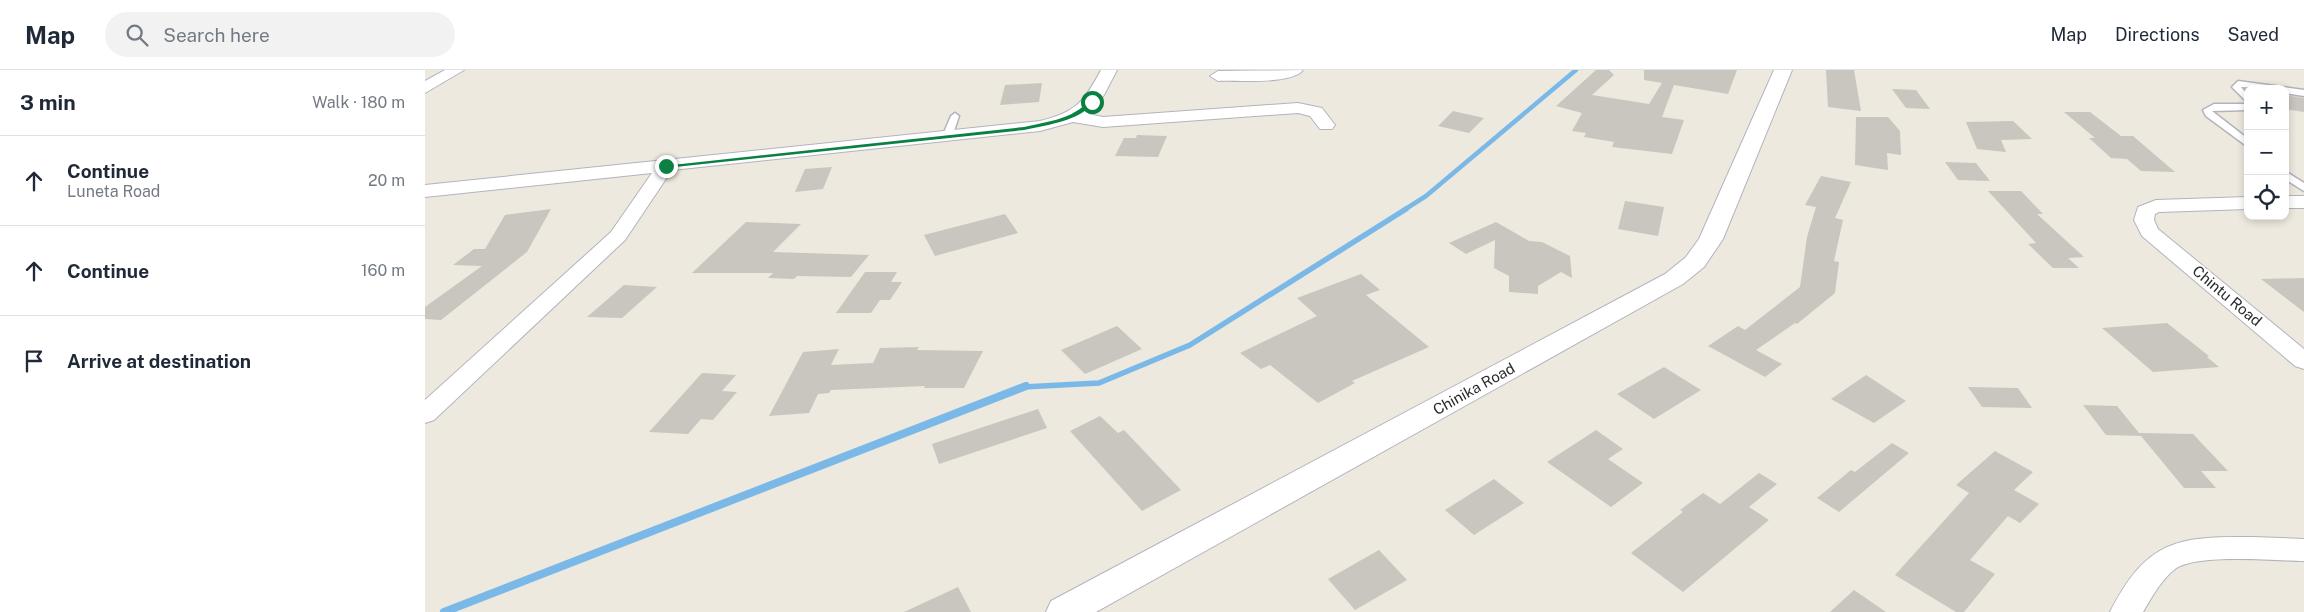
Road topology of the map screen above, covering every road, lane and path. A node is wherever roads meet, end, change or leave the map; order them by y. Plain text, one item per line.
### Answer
1 (456, 70) edge
2 (1109, 70) edge
3 (1295, 70) edge
4 (1783, 70) edge
5 (1218, 76) dead end
6 (2246, 85) edge
7 (425, 88) edge
8 (2289, 91) edge
9 (2304, 93) edge
10 (2244, 96) edge
11 (2244, 107) edge
12 (955, 116) dead end
13 (1072, 117) junction
14 (1326, 125) dead end
15 (947, 137) junction
16 (2244, 141) edge
17 (666, 166) junction
18 (2286, 175) edge
19 (2304, 188) edge
20 (425, 191) edge
21 (2289, 202) edge
22 (2304, 202) edge
23 (2244, 203) edge
24 (2304, 361) edge
25 (425, 414) edge
26 (2304, 550) edge
27 (1064, 612) edge
28 (2126, 612) edge

1 - 7 street
2 - 13 street
3 - 5 street
4 - 27 main road, Chinika Road
6 - 10 lane
8 - 9 lane
11 - 16 lane
12 - 15 lane
13 - 14 street
13 - 15 street
15 - 17 street
17 - 20 street
17 - 25 street
18 - 19 lane
21 - 22 street
23 - 24 street, Chintu Road
26 - 28 street

